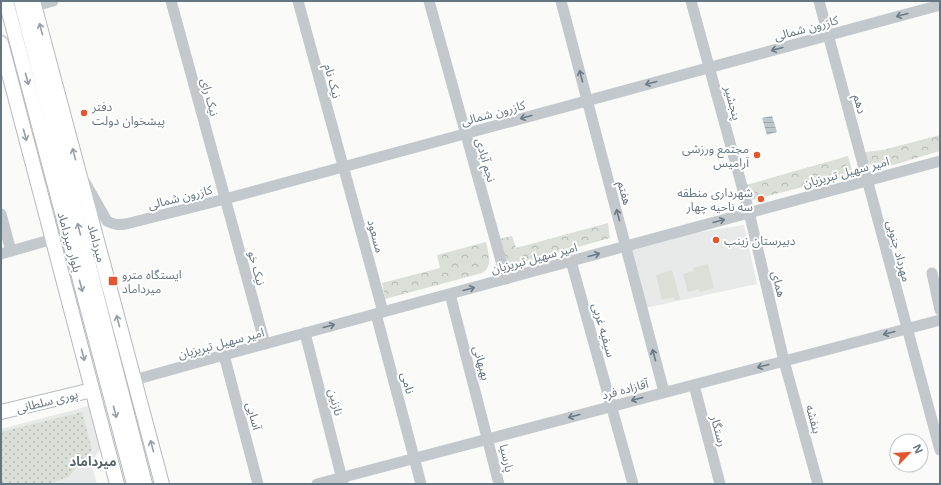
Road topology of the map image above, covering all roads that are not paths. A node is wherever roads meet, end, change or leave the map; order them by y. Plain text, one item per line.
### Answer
1 (6, 1) edge
2 (21, 1) edge
3 (53, 1) edge
4 (171, 1) edge
5 (298, 1) edge
6 (429, 1) edge
7 (561, 1) edge
8 (692, 1) edge
9 (819, 1) edge
10 (34, 3) edge
11 (940, 5) edge
12 (828, 35) junction
13 (1, 43) edge
14 (32, 44) junction
15 (710, 67) junction
16 (55, 82) junction
17 (588, 100) junction
18 (465, 134) junction
19 (940, 161) edge
20 (343, 167) junction
21 (79, 172) junction
22 (866, 180) junction
23 (225, 199) junction
24 (749, 212) junction
25 (1, 214) edge
26 (53, 239) junction
27 (626, 246) junction
28 (6, 252) edge
29 (570, 261) junction
30 (932, 273) dead end
31 (506, 279) junction
32 (450, 294) junction
33 (940, 310) edge
34 (380, 313) junction
35 (940, 320) edge
36 (907, 328) junction
37 (305, 333) junction
38 (265, 344) junction
39 (224, 355) junction
40 (784, 361) junction
41 (134, 380) junction
42 (694, 385) junction
43 (92, 390) junction
44 (664, 392) junction
45 (612, 406) junction
46 (1, 412) edge
47 (489, 439) junction
48 (940, 448) edge
49 (414, 458) junction
50 (342, 481) edge
51 (117, 484) edge
52 (134, 484) edge
53 (146, 484) edge
54 (162, 484) edge
55 (258, 484) edge
56 (317, 484) edge
57 (421, 484) edge
58 (500, 484) edge
59 (633, 484) edge
60 (720, 484) edge
61 (818, 484) edge

1 -> 52 main road, بلوار میرداماد
2 - 14 main road, بلوار میرداماد
3 - 10 street
4 - 23 street, نیک رای
5 - 20 street, نیک نام
6 - 18 street, نجم آبادی
17 -> 7 street, هفتم
8 - 15 street, پنجشیر
9 - 12 street, دهم
16 -> 10 main road, میرداماد
11 -> 12 street, کازرون شمالی
12 -> 15 street, کازرون شمالی
12 - 22 street, دهم
13 -> 26 main road
14 - 16 main road
53 -> 14 main road, بلوار میرداماد
15 -> 17 street, کازرون شمالی
15 - 24 street, پنجشیر
21 -> 16 main road, میرداماد
17 -> 18 street, کازرون شمالی
27 -> 17 street, هفتم
18 - 20 street, کازرون شمالی
18 - 31 street, نجم آبادی
19 - 22 street, امیر سهیل تبریزیان
20 - 23 street, کازرون شمالی
20 - 34 street, مسعود
21 - 23 street, کازرون شمالی
41 -> 21 main road, میرداماد
22 - 24 street, امیر سهیل تبریزیان
22 - 36 street, مهرداد جنوبی
23 - 38 street, نیک خو
27 -> 24 street, امیر سهیل تبریزیان
24 - 40 street, همای
25 - 28 street
26 - 28 street
26 -> 43 main road
29 -> 27 street, امیر سهیل تبریزیان
44 -> 27 street, هفتم
29 - 31 street, امیر سهیل تبریزیان
29 - 45 street, سیفیه غربی
30 - 33 street
32 -> 31 street, امیر سهیل تبریزیان
32 - 34 street, امیر سهیل تبریزیان
32 - 47 street, بهبهانی
37 -> 34 street, امیر سهیل تبریزیان
34 - 49 street, نامی
35 - 36 street, آقازاده فرد
36 -> 40 street, آقازاده فرد
36 - 48 street, مهرداد جنوبی
37 - 38 street, امیر سهیل تبریزیان
37 - 50 street, نازنین
38 - 39 street, امیر سهیل تبریزیان
39 - 41 street, امیر سهیل تبریزیان
39 - 55 street, آسایی
40 -> 42 street, آقازاده فرد
40 - 61 street, بنفشه
54 -> 41 main road, میرداماد
42 - 44 street, آقازاده فرد
42 - 60 street, رستگار
43 - 46 main road, پوری سلطانی
43 - 51 main road
44 -> 45 street, آقازاده فرد
45 -> 47 street, آقازاده فرد
45 - 59 street, سیفیه غربی
47 - 49 street, آقازاده فرد
47 - 58 street, پارسیا
49 - 50 street, آقازاده فرد
49 - 57 street, نامی
50 - 56 street, آقازاده فرد

